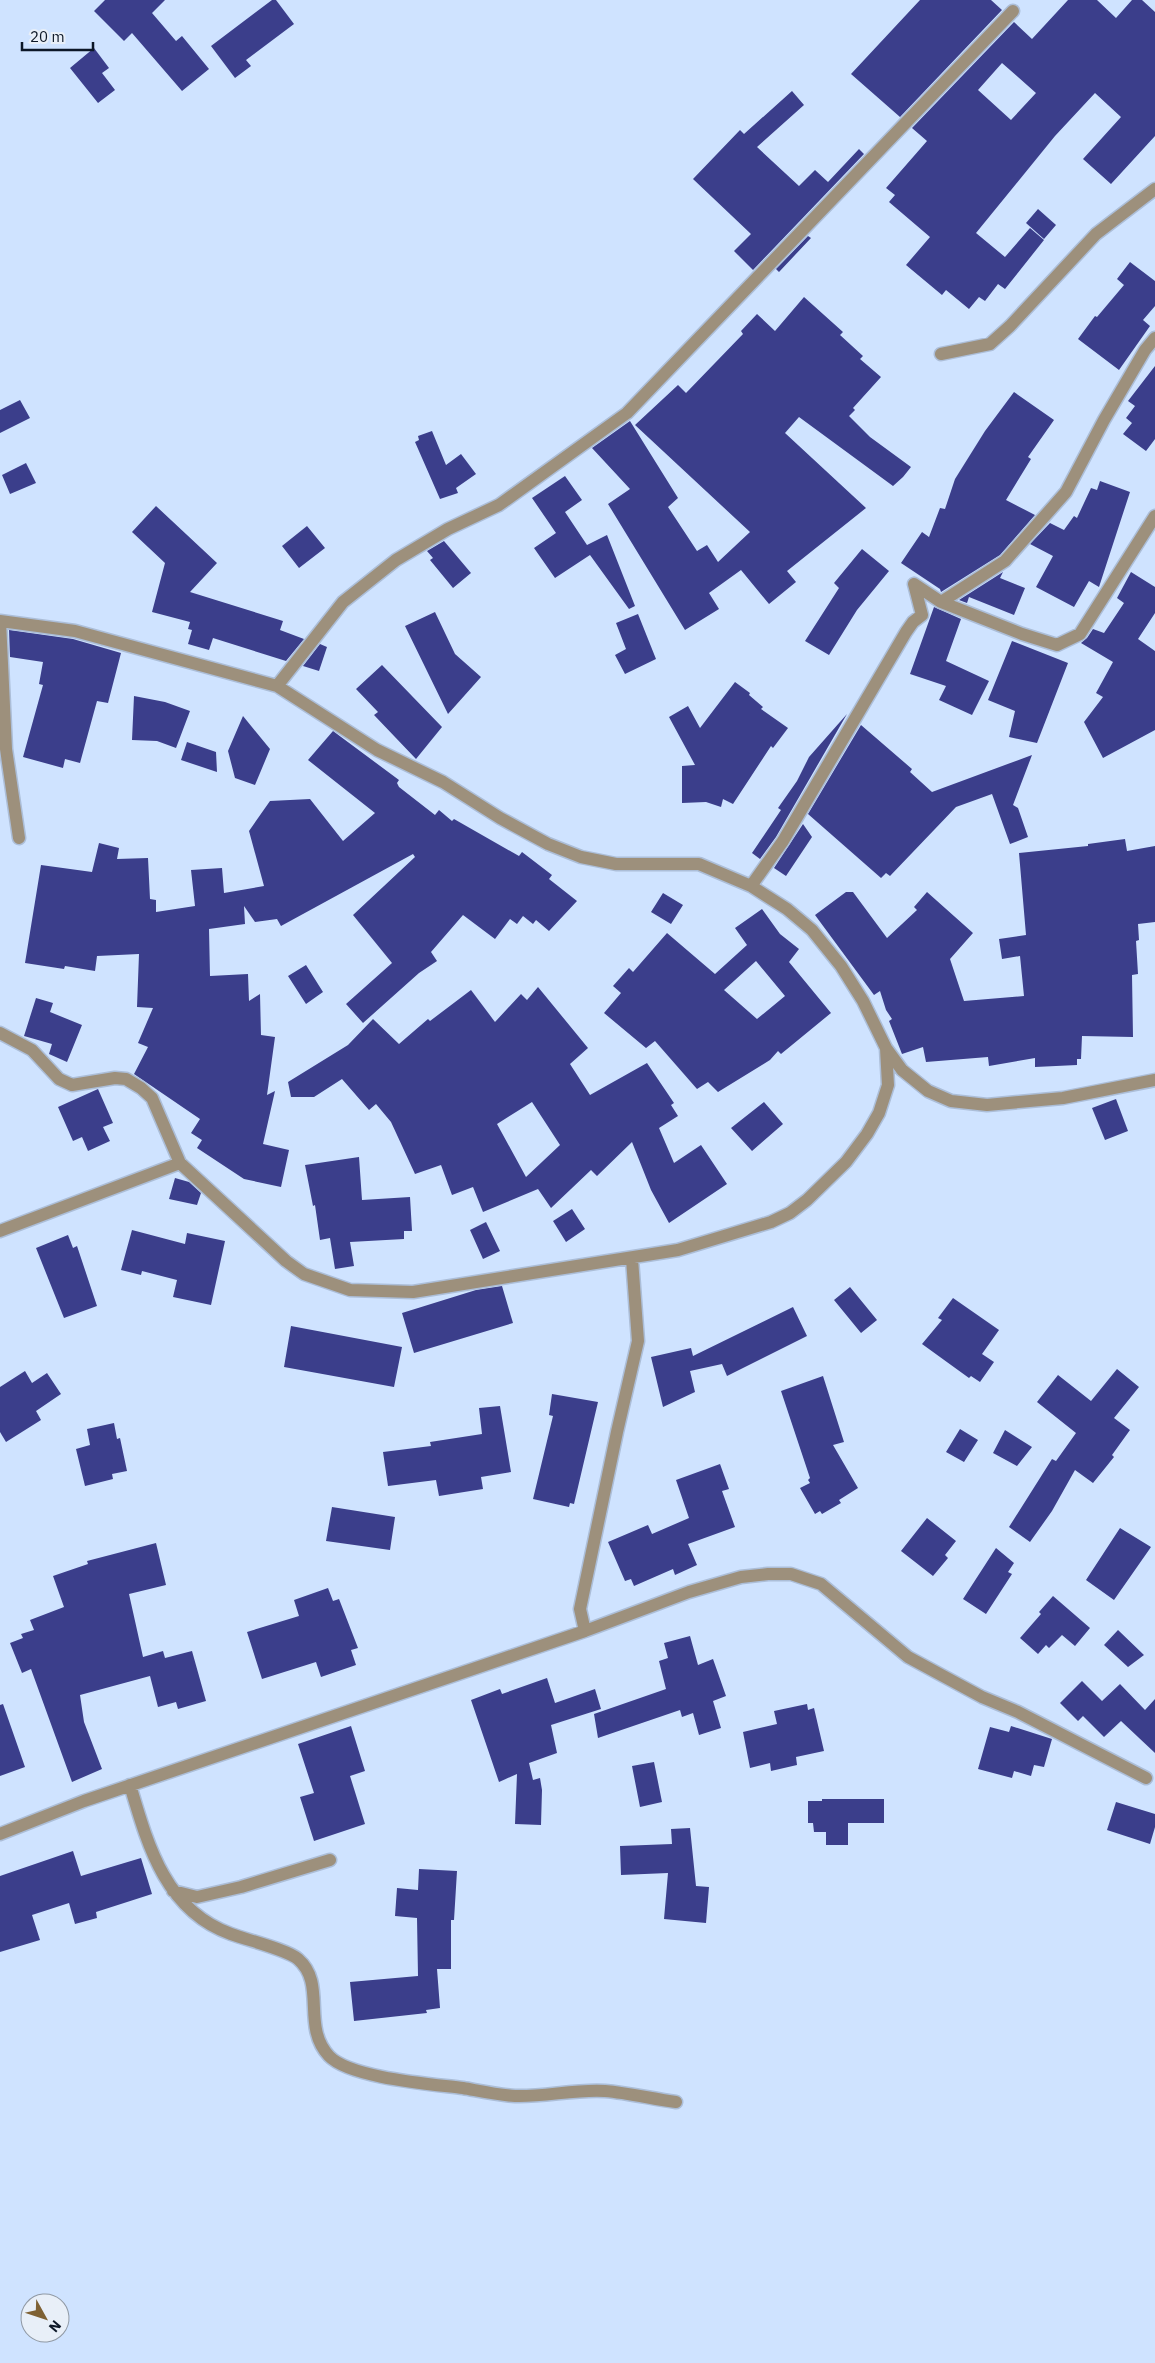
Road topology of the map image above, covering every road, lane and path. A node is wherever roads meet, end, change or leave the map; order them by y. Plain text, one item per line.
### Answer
1 (1013, 11) dead end
2 (1155, 189) edge
3 (1155, 338) edge
4 (941, 354) dead end
5 (1155, 516) edge
6 (940, 602) junction
7 (0, 621) edge
8 (277, 686) junction
9 (3, 748) edge
10 (19, 838) dead end
11 (751, 886) junction
12 (0, 1033) edge
13 (886, 1048) junction
14 (1155, 1080) edge
15 (180, 1163) junction
16 (0, 1231) edge
17 (632, 1259) junction
18 (585, 1631) junction
19 (1146, 1778) dead end
20 (130, 1785) junction
21 (0, 1834) edge
22 (330, 1860) dead end
23 (172, 1891) junction
24 (676, 2102) dead end

1 - 8 street
2 - 4 street
3 - 6 street
5 - 6 street
6 - 11 street
7 - 8 street
7 - 9 street
8 - 11 street
9 - 10 street
11 - 13 street
12 - 15 street
13 - 14 street
13 - 17 street
15 - 16 street
15 - 17 street
17 - 18 street
18 - 19 street
18 - 20 street
20 - 21 street
20 - 23 street
22 - 23 street
23 - 24 street

